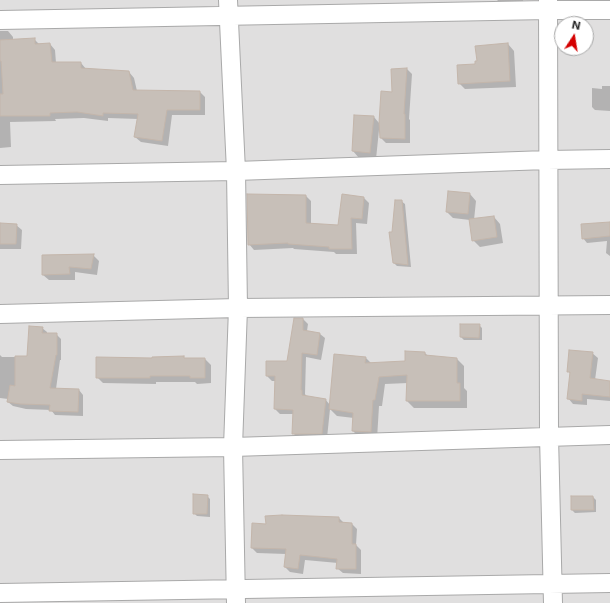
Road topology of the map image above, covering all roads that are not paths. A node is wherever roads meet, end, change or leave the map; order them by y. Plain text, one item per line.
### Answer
1 (548, 5) edge
2 (228, 8) edge
3 (610, 10) edge
4 (0, 20) edge
5 (610, 159) edge
6 (547, 160) junction
7 (236, 171) junction
8 (0, 175) edge
9 (610, 305) edge
10 (549, 306) junction
11 (238, 308) junction
12 (0, 314) edge
13 (610, 435) edge
14 (549, 436) junction
15 (233, 447) junction
16 (0, 450) edge
17 (610, 583) edge
18 (553, 584) junction
19 (0, 593) edge
20 (235, 596) edge
21 (553, 603) edge

1 - 2 street
1 - 3 street
1 - 6 street
2 - 4 street
2 - 7 street
5 - 6 street
6 - 7 street
6 - 10 street
7 - 8 street
7 - 11 street
9 - 10 street
10 - 11 street
10 - 14 street
11 - 12 street
11 - 15 street
13 - 14 street
14 - 15 street
14 - 18 street
15 - 16 street
15 - 20 street
17 - 18 street
18 - 20 street
18 - 21 street
19 - 20 street

